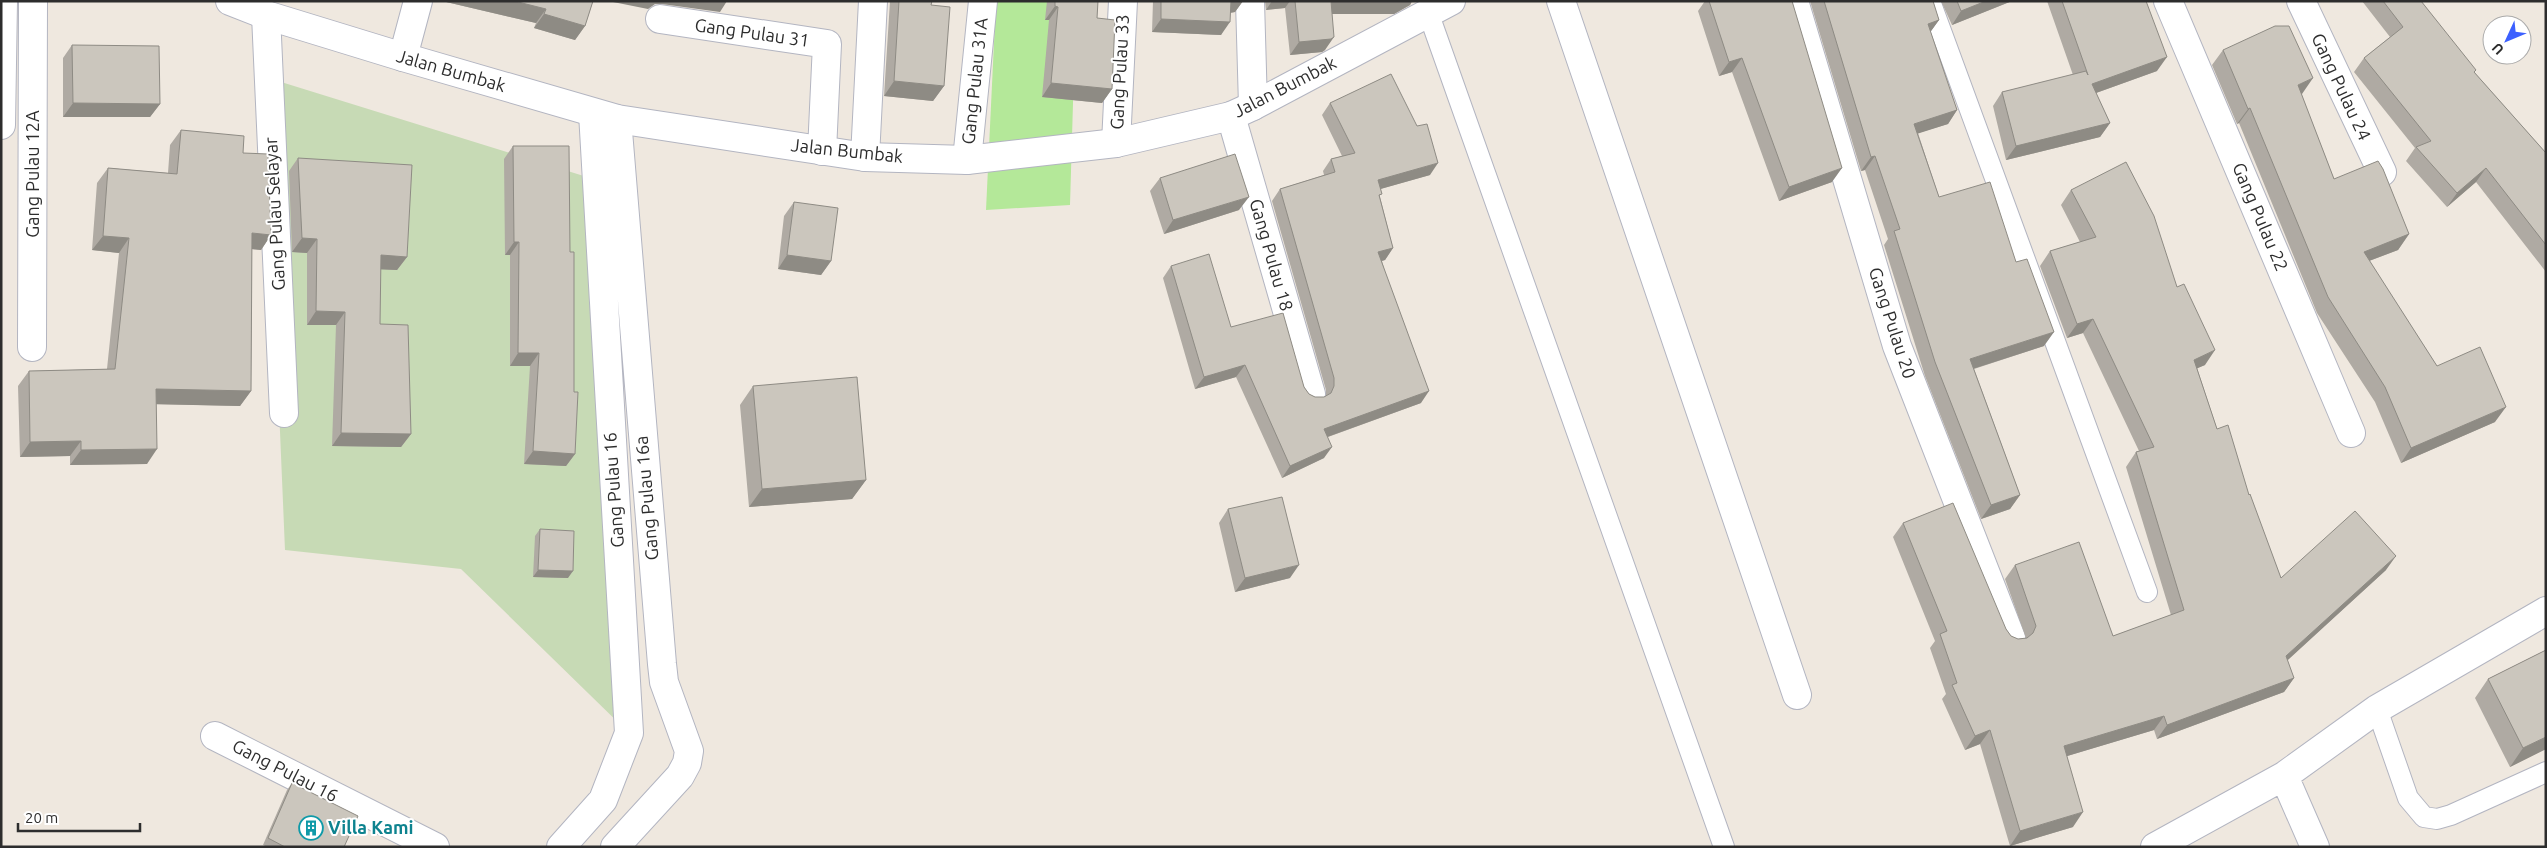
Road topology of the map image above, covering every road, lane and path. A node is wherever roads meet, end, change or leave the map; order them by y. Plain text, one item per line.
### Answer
1 (3, 1) edge
2 (33, 1) edge
3 (230, 1) edge
4 (418, 1) edge
5 (873, 1) edge
6 (982, 1) edge
7 (1123, 1) edge
8 (1250, 1) edge
9 (1561, 1) edge
10 (1794, 1) edge
11 (1930, 1) edge
12 (2168, 1) edge
13 (2301, 1) edge
14 (1439, 7) edge
15 (266, 15) junction
16 (660, 20) dead end
17 (403, 57) junction
18 (1242, 111) junction
19 (605, 116) junction
20 (1, 125) edge
21 (1116, 143) junction
22 (822, 150) junction
23 (864, 157) junction
24 (967, 160) junction
25 (2382, 172) edge
26 (32, 347) dead end
27 (1312, 394) edge
28 (284, 413) dead end
29 (2351, 433) dead end
30 (2147, 592) dead end
31 (2546, 611) edge
32 (2011, 638) edge
33 (1796, 695) dead end
34 (2377, 710) junction
35 (215, 736) dead end
36 (2546, 772) edge
37 (2284, 776) junction
38 (435, 847) edge
39 (561, 847) edge
40 (615, 847) edge
41 (1724, 847) edge
42 (2156, 847) edge
43 (2315, 847) edge

1 - 20 street
2 - 26 street, Gang Pulau 12A
3 - 15 street, Jalan Bumbak
4 - 17 street
5 - 23 street
6 - 24 street, Gang Pulau 31A
7 - 21 street, Gang Pulau 33
8 - 18 street, Gang Pulau 18
9 - 33 street
10 - 32 street, Gang Pulau 20
11 - 30 lane
12 - 29 street, Gang Pulau 22
13 - 25 street, Gang Pulau 24
14 - 18 street, Jalan Bumbak
14 - 41 lane
15 - 17 street, Jalan Bumbak
15 - 28 street, Gang Pulau Selayar
16 - 22 street, Gang Pulau 31
17 - 19 street, Jalan Bumbak
18 - 21 street, Jalan Bumbak
18 - 27 street, Gang Pulau 18
19 - 22 street, Jalan Bumbak
19 - 39 street, Gang Pulau 16
19 - 40 street, Gang Pulau 16a
21 - 24 street, Jalan Bumbak
22 - 23 street, Jalan Bumbak
23 - 24 street, Jalan Bumbak
31 - 34 street
34 - 36 lane
34 - 37 street
35 - 38 street, Gang Pulau 16
37 - 42 street
37 - 43 street

